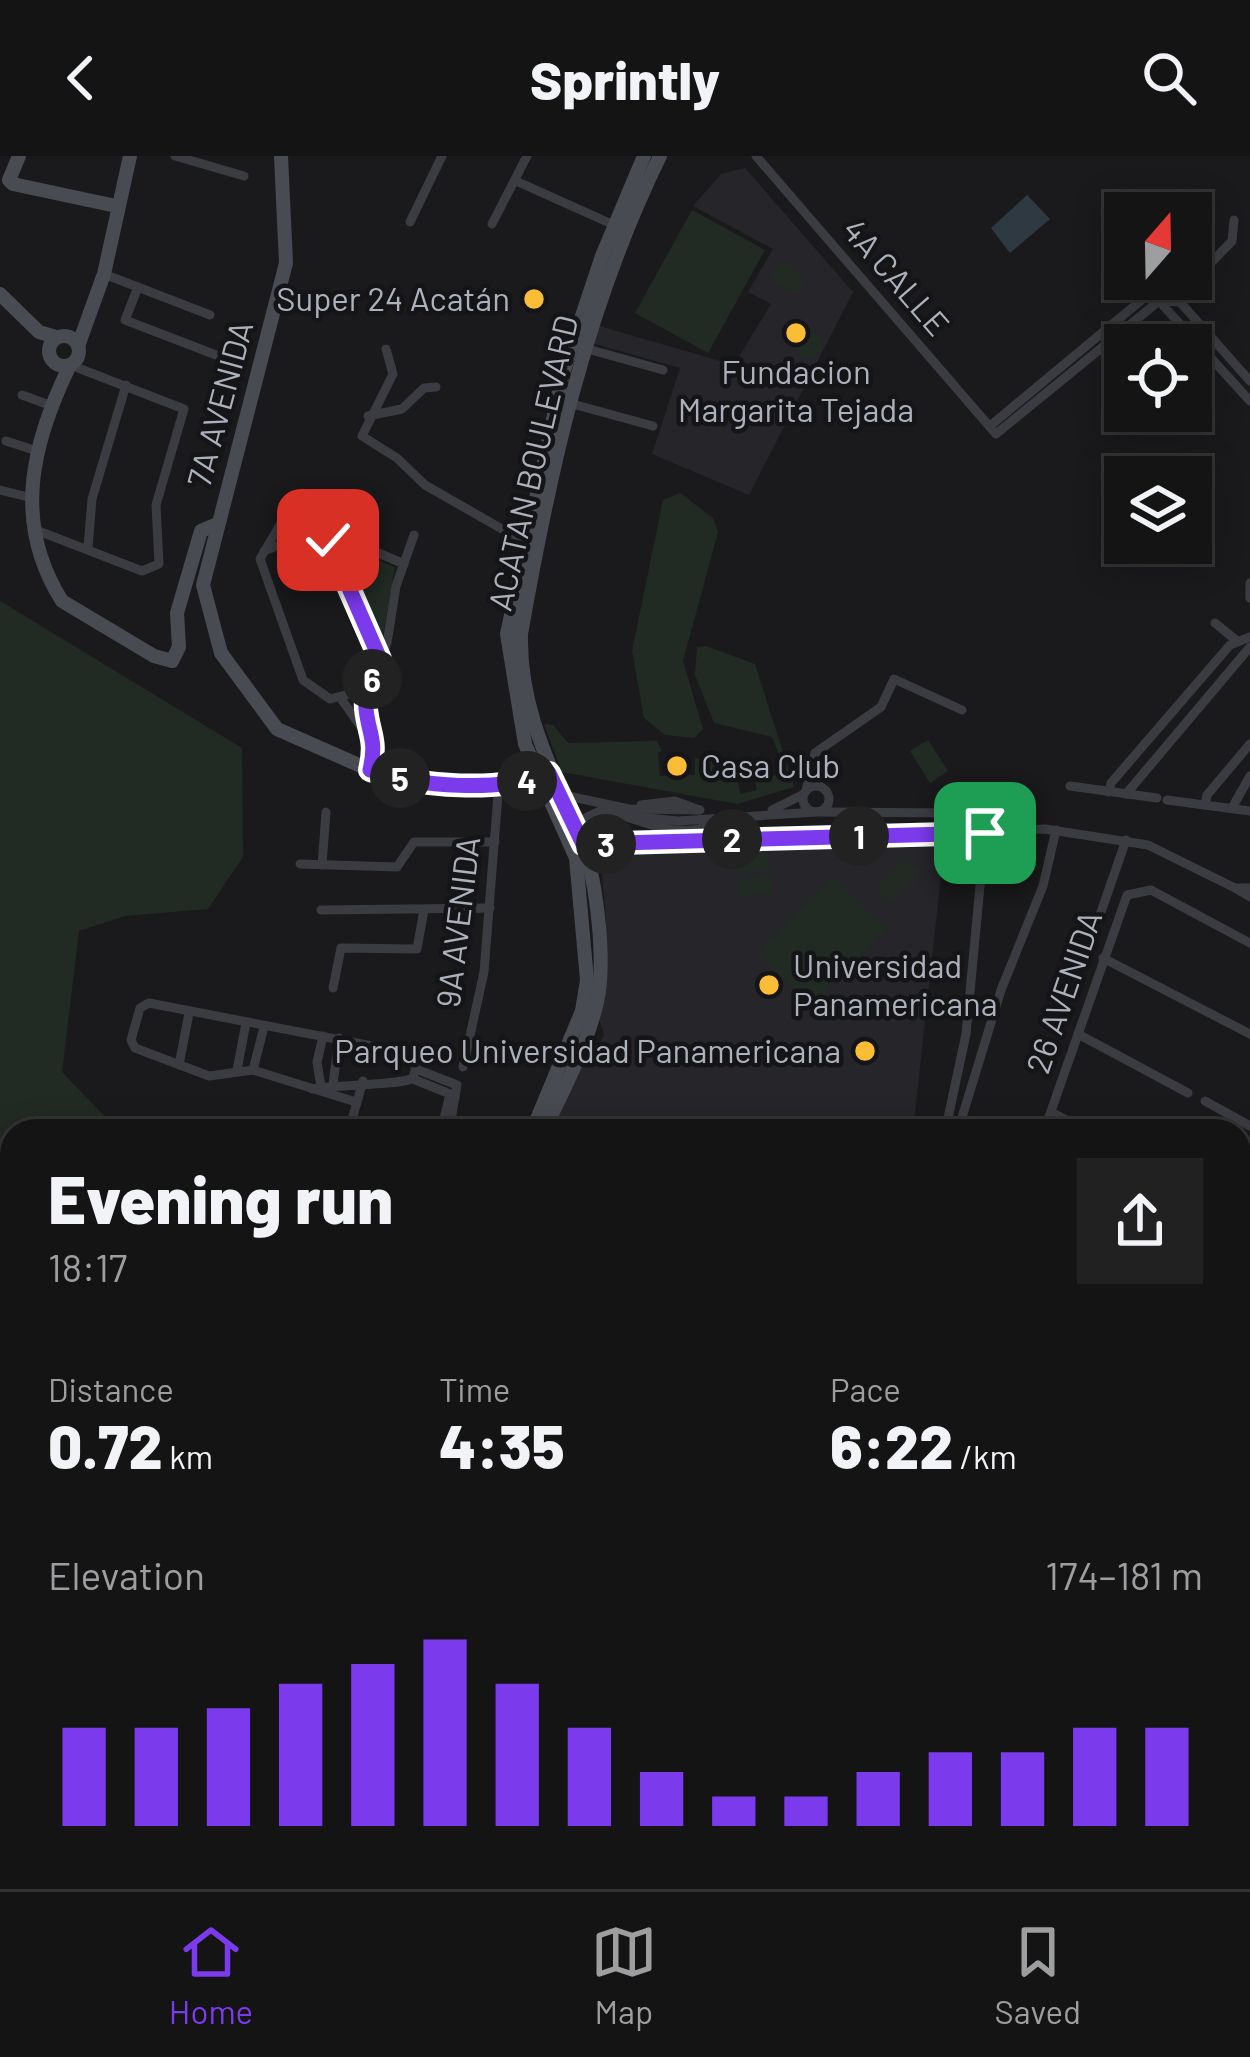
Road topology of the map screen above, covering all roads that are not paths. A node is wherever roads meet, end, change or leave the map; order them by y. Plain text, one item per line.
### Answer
1 (19, 156) edge
2 (130, 156) edge
3 (175, 156) edge
4 (281, 156) edge
5 (442, 156) edge
6 (512, 156) edge
7 (644, 156) edge
8 (660, 156) edge
9 (526, 158) edge
10 (761, 158) edge
11 (4, 175) edge
12 (244, 176) dead end
13 (516, 182) junction
14 (116, 206) junction
15 (1234, 220) dead end
16 (410, 222) dead end
17 (491, 224) dead end
18 (614, 225) junction
19 (1212, 261) edge
20 (104, 274) junction
21 (138, 287) junction
22 (0, 294) edge
23 (98, 294) junction
24 (1142, 300) edge
25 (1167, 300) edge
26 (1176, 300) edge
27 (1159, 301) junction
28 (1189, 312) junction
29 (210, 315) dead end
30 (1179, 322) junction
31 (56, 340) junction
32 (78, 346) junction
33 (584, 348) junction
34 (386, 349) dead end
35 (216, 355) dead end
36 (68, 366) junction
37 (663, 370) dead end
38 (1250, 381) edge
39 (126, 385) junction
40 (436, 387) dead end
41 (22, 395) dead end
42 (54, 400) junction
43 (1250, 400) edge
44 (569, 403) junction
45 (368, 416) junction
46 (653, 426) dead end
47 (993, 430) junction
48 (6, 441) dead end
49 (37, 451) junction
50 (0, 490) edge
51 (28, 497) junction
52 (215, 525) junction
53 (36, 530) junction
54 (325, 532) junction
55 (414, 535) dead end
56 (530, 545) junction
57 (88, 547) junction
58 (263, 552) junction
59 (404, 564) junction
60 (1250, 583) edge
61 (1250, 598) edge
62 (1214, 623) dead end
63 (1236, 640) junction
64 (1250, 642) edge
65 (380, 659) junction
66 (368, 688) junction
67 (342, 700) junction
68 (962, 710) dead end
69 (361, 714) junction
70 (1250, 744) edge
71 (812, 762) junction
72 (370, 770) junction
73 (544, 775) junction
74 (1250, 776) edge
75 (499, 782) junction
76 (1070, 786) dead end
77 (827, 792) junction
78 (1109, 792) junction
79 (805, 793) junction
80 (559, 794) junction
81 (1126, 794) junction
82 (1205, 805) junction
83 (1232, 808) junction
84 (1250, 811) edge
85 (326, 812) dead end
86 (628, 812) junction
87 (817, 812) junction
88 (957, 813) dead end
89 (761, 814) junction
90 (859, 814) junction
91 (721, 818) junction
92 (1055, 830) junction
93 (985, 833) junction
94 (580, 839) junction
95 (1126, 840) junction
96 (496, 842) junction
97 (300, 864) dead end
98 (322, 865) junction
99 (1235, 888) junction
100 (1250, 888) edge
101 (1250, 897) edge
102 (490, 908) junction
103 (321, 910) dead end
104 (424, 910) junction
105 (458, 910) junction
106 (1100, 915) dead end
107 (1250, 943) edge
108 (452, 956) dead end
109 (1103, 958) junction
110 (972, 980) junction
111 (333, 988) dead end
112 (1001, 990) junction
113 (189, 1012) junction
114 (247, 1023) junction
115 (264, 1027) junction
116 (1078, 1034) junction
117 (1250, 1034) edge
118 (323, 1036) junction
119 (339, 1038) junction
120 (179, 1065) junction
121 (463, 1067) dead end
122 (237, 1070) junction
123 (253, 1070) junction
124 (414, 1074) junction
125 (363, 1081) junction
126 (322, 1087) junction
127 (1188, 1093) dead end
128 (1205, 1101) dead end
129 (356, 1102) junction
130 (1051, 1112) junction
131 (352, 1119) edge
132 (447, 1119) edge
133 (537, 1119) edge
134 (549, 1119) edge
135 (950, 1119) edge
136 (965, 1119) edge
137 (1048, 1119) edge
138 (1064, 1119) edge
139 (1237, 1119) edge

1 - 11 street
2 - 14 street
3 - 12 street
4 - 52 street, 7A AVENIDA
5 - 16 street
6 - 9 street
7 - 18 street, ACATAN BOULEVARD
8 - 33 street, ACATAN BOULEVARD
9 - 13 street
10 - 47 street, 4A CALLE
11 - 14 street
13 - 17 street
13 - 18 street
14 - 20 street
15 - 19 street
18 - 56 street, ACATAN BOULEVARD
20 - 21 street
20 - 23 street
21 - 29 street
21 - 35 street
22 - 31 street
23 - 31 street
23 - 32 street
24 - 47 street
25 - 27 street
26 - 28 street
27 - 30 street
27 - 47 street
28 - 30 street
28 - 38 street
30 - 43 street
31 - 32 street
31 - 36 street
32 - 36 street
33 - 37 street
33 - 44 street, ACATAN BOULEVARD
34 - 45 street
36 - 39 street
36 - 42 street
39 - 57 street
39 - 57 street
40 - 45 street
41 - 42 street
42 - 49 street
44 - 46 street
44 - 56 street, ACATAN BOULEVARD
45 - 56 street
48 - 49 street
49 - 51 street
50 - 51 street
51 - 53 street
52 - 53 street
52 - 72 street, 7A AVENIDA
53 - 57 street
54 - 58 street
54 - 58 street
54 - 59 street
54 - 65 street
55 - 59 street
56 - 73 street, ACATAN BOULEVARD
58 - 67 street
59 - 65 street
60 - 61 street
62 - 63 street
63 - 64 street
63 - 78 street
64 - 81 street
65 - 66 street
66 - 67 street
66 - 69 street
67 - 69 street
68 - 71 street
69 - 72 street
70 - 82 street
71 - 77 street
71 - 79 street
72 - 75 street, 7A AVENIDA
73 - 75 street, 7A AVENIDA
73 - 80 street, ACATAN BOULEVARD
73 - 133 street, ACATAN BOULEVARD
74 - 83 street
75 - 96 street, 9A AVENIDA
76 - 78 street
77 - 79 street
77 - 87 street
77 - 90 street
78 - 81 street
79 - 87 street
79 - 89 street
80 - 86 street
80 - 94 street, ACATAN BOULEVARD
81 - 82 street
82 - 83 street
83 - 84 street
85 - 98 street
86 - 91 street
86 - 91 street
86 - 94 street
87 - 89 street
87 - 90 street
88 - 90 street
89 - 91 street
92 - 93 street
92 - 95 street
92 - 112 street
93 - 94 street
93 - 110 street
94 - 134 street, ACATAN BOULEVARD
95 - 99 street
95 - 106 street
96 - 98 street
96 - 102 street, 9A AVENIDA
97 - 98 street
99 - 100 street
99 - 101 street
102 - 105 street
102 - 121 street, 9A AVENIDA
103 - 104 street
104 - 105 street
104 - 111 street
105 - 108 street
107 - 109 street, 26 AVENIDA
109 - 116 street, 26 AVENIDA
109 - 117 street
110 - 112 street
110 - 135 street
112 - 136 street
113 - 114 street
113 - 120 street
113 - 120 street
114 - 115 street
114 - 122 street
115 - 118 street
115 - 123 street
116 - 127 street
116 - 130 street, 26 AVENIDA
118 - 119 street
118 - 126 street
119 - 124 street
119 - 126 street
120 - 122 street
122 - 123 street
123 - 126 street
124 - 125 street
124 - 132 street
125 - 126 street
125 - 129 street
126 - 129 street
128 - 139 street
129 - 131 street
130 - 137 street, 26 AVENIDA
130 - 138 street

